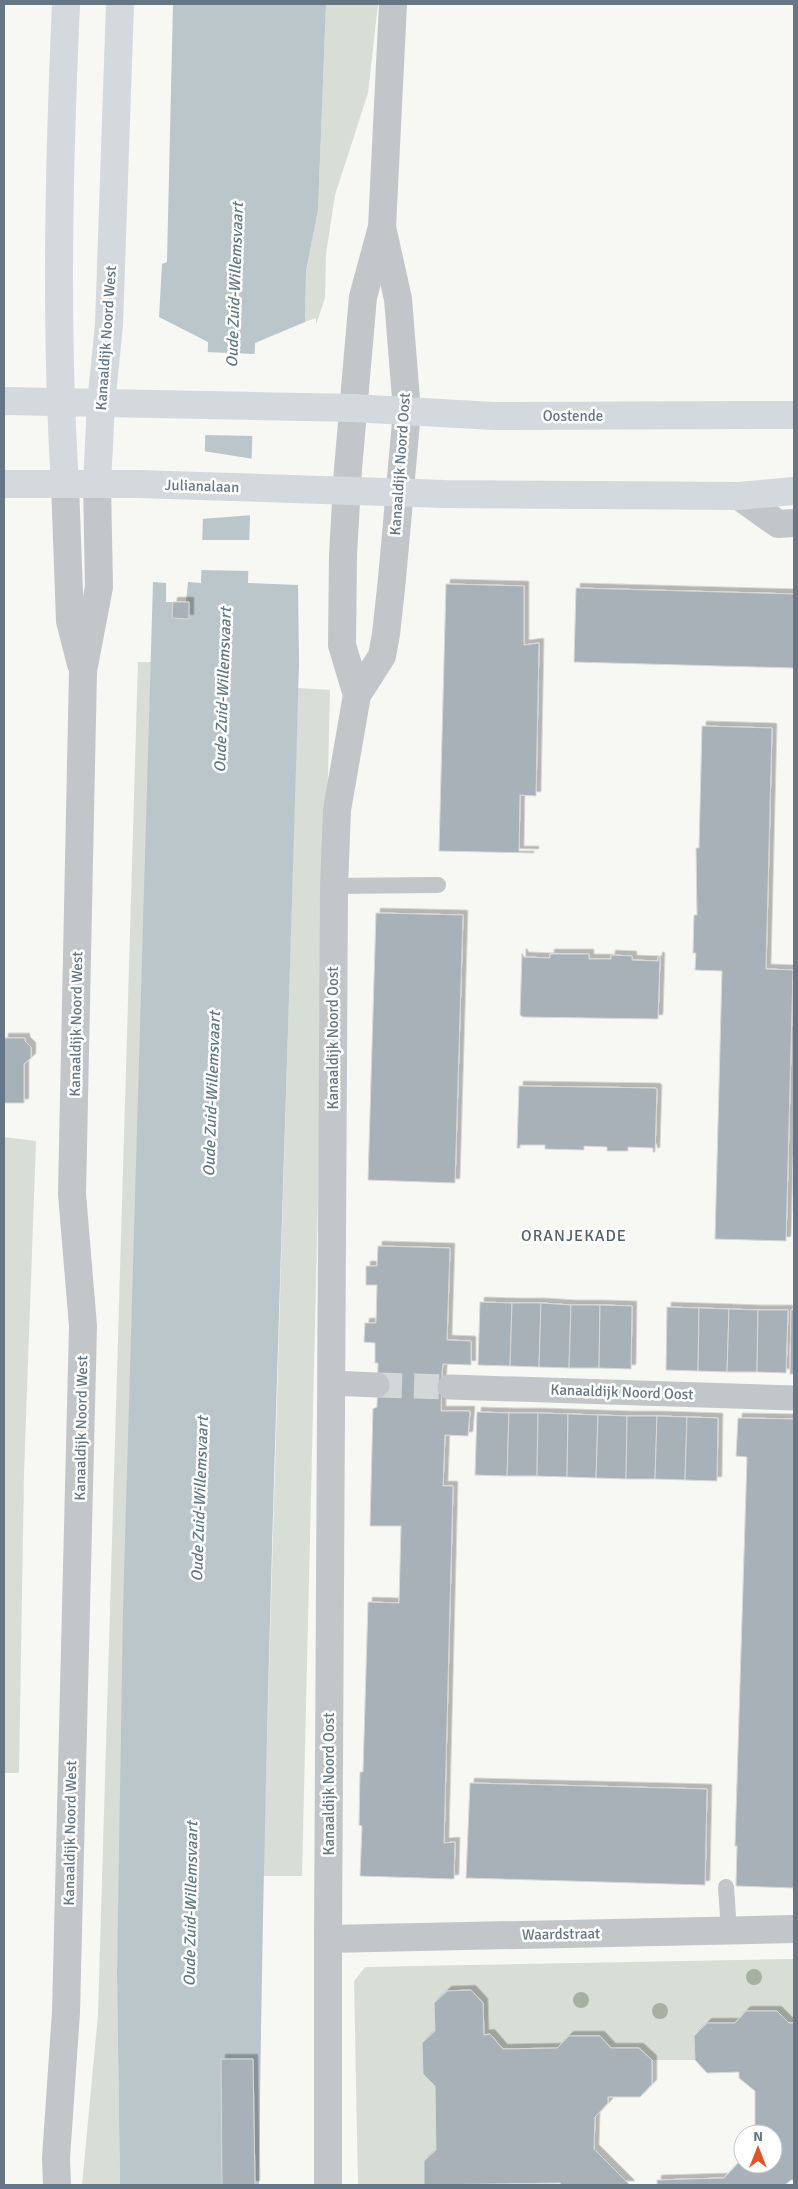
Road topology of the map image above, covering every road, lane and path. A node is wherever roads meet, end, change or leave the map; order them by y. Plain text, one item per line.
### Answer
1 (66, 4) edge
2 (120, 4) edge
3 (394, 4) edge
4 (382, 227) junction
5 (4, 401) edge
6 (60, 403) junction
7 (101, 404) junction
8 (353, 408) junction
9 (406, 412) junction
10 (794, 415) edge
11 (4, 484) edge
12 (65, 484) junction
13 (97, 484) junction
14 (346, 490) junction
15 (794, 491) edge
16 (400, 493) junction
17 (739, 496) junction
18 (789, 527) edge
19 (83, 671) junction
20 (357, 695) junction
21 (438, 885) dead end
22 (334, 886) junction
23 (331, 1383) junction
24 (377, 1385) tunnel mouth
25 (450, 1387) tunnel mouth
26 (794, 1398) edge
27 (726, 1887) dead end
28 (794, 1929) edge
29 (729, 1931) junction
30 (328, 1939) junction
31 (57, 2185) edge
32 (328, 2185) edge

1 - 6 main road, Kanaaldijk Noord West
2 - 7 main road, Kanaaldijk Noord West
3 - 4 street, Kanaaldijk Noord Oost
4 - 8 street, Kanaaldijk Noord Oost
4 - 9 street, Kanaaldijk Noord Oost
5 - 6 main road
6 - 7 main road
6 - 12 main road, Kanaaldijk Noord West
7 - 8 main road
7 - 13 main road, Kanaaldijk Noord West
8 - 9 main road, Oostende
8 - 14 street, Kanaaldijk Noord Oost
9 - 10 main road, Oostende
9 - 16 street, Kanaaldijk Noord Oost
11 - 12 main road, Julianalaan
12 - 13 main road, Julianalaan
12 - 19 street, Kanaaldijk Noord West
13 - 14 main road, Julianalaan
13 - 19 street, Kanaaldijk Noord West
14 - 16 main road, Julianalaan
14 - 20 street, Kanaaldijk Noord Oost
15 - 17 main road
16 - 17 main road
16 - 20 street, Kanaaldijk Noord Oost
17 - 18 street
19 - 31 street, Kanaaldijk Noord West
20 - 22 street, Kanaaldijk Noord Oost
21 - 22 lane
22 - 23 street, Kanaaldijk Noord Oost
23 - 24 street
23 - 30 street, Kanaaldijk Noord Oost
25 - 26 street, Kanaaldijk Noord Oost
27 - 29 lane
28 - 29 street, Waardstraat
29 - 30 street, Waardstraat
30 - 32 street, Kanaaldijk Noord Oost

